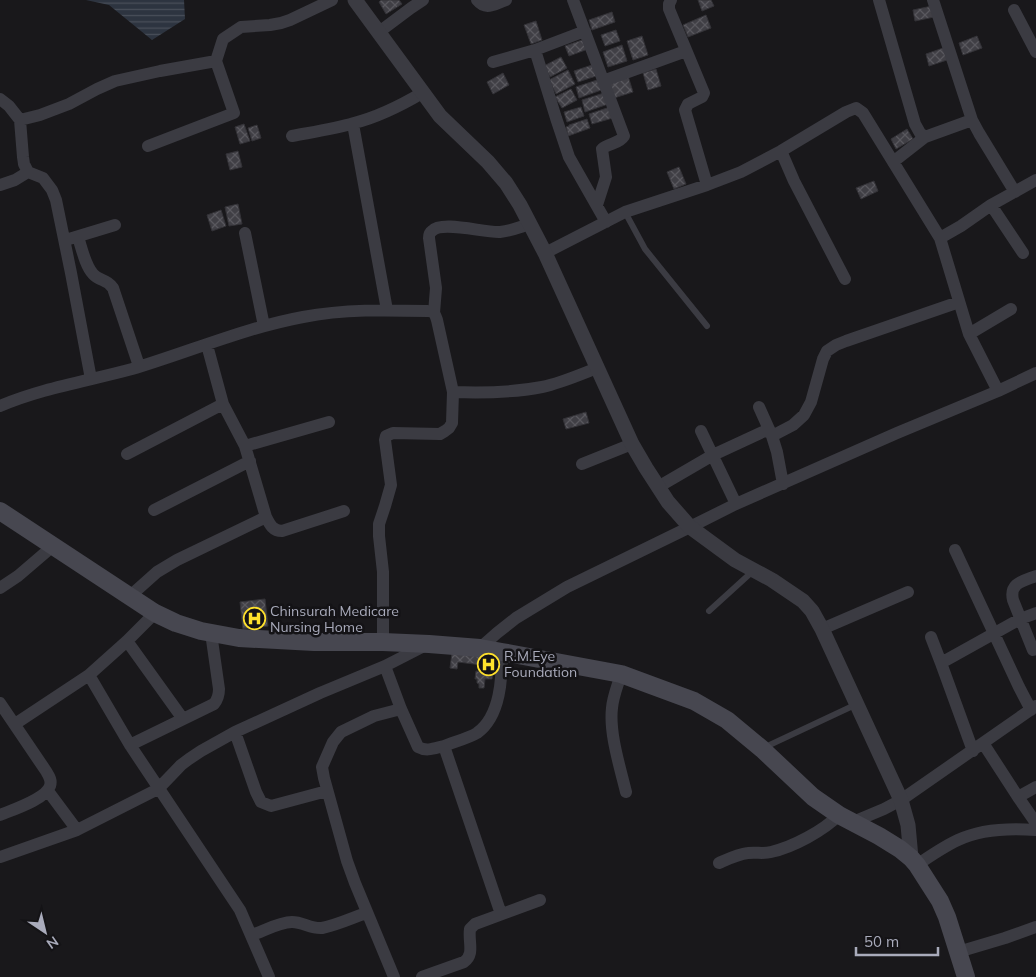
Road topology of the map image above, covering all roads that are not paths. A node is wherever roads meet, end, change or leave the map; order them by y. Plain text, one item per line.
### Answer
1 (332, 0) edge
2 (355, 0) edge
3 (423, 0) edge
4 (477, 0) edge
5 (506, 0) edge
6 (573, 0) edge
7 (879, 0) edge
8 (934, 0) edge
9 (669, 2) edge
10 (1014, 10) dead end
11 (585, 31) junction
12 (380, 32) junction
13 (535, 50) junction
14 (686, 50) junction
15 (1036, 52) edge
16 (216, 61) junction
17 (493, 62) dead end
18 (604, 81) junction
19 (422, 93) junction
20 (0, 99) edge
21 (20, 120) junction
22 (972, 120) junction
23 (353, 124) junction
24 (292, 136) dead end
25 (925, 137) junction
26 (148, 146) dead end
27 (781, 150) junction
28 (893, 162) junction
29 (28, 172) junction
30 (1036, 180) edge
31 (0, 185) edge
32 (707, 185) junction
33 (1015, 192) junction
34 (596, 205) junction
35 (992, 205) junction
36 (625, 212) junction
37 (606, 222) junction
38 (530, 224) junction
39 (115, 225) dead end
40 (245, 233) dead end
41 (78, 237) junction
42 (940, 238) junction
43 (64, 240) junction
44 (545, 253) junction
45 (1023, 254) dead end
46 (845, 279) dead end
47 (959, 302) junction
48 (387, 310) junction
49 (1011, 310) dead end
50 (434, 313) junction
51 (264, 326) junction
52 (707, 326) dead end
53 (969, 334) junction
54 (207, 345) junction
55 (139, 366) junction
56 (598, 368) junction
57 (1036, 374) edge
58 (92, 379) junction
59 (453, 392) junction
60 (998, 392) junction
61 (223, 404) junction
62 (0, 406) edge
63 (759, 407) dead end
64 (329, 422) dead end
65 (701, 431) dead end
66 (770, 433) junction
67 (632, 444) junction
68 (246, 446) junction
69 (127, 454) dead end
70 (713, 454) junction
71 (250, 461) junction
72 (582, 464) dead end
73 (783, 484) junction
74 (658, 487) junction
75 (736, 504) junction
76 (154, 510) dead end
77 (344, 511) dead end
78 (0, 512) edge
79 (266, 517) junction
80 (690, 528) junction
81 (53, 546) junction
82 (955, 550) dead end
83 (754, 570) junction
84 (1036, 576) edge
85 (0, 588) edge
86 (908, 592) dead end
87 (129, 597) junction
88 (708, 610) dead end
89 (155, 613) junction
90 (1036, 613) edge
91 (1020, 619) junction
92 (822, 629) junction
93 (211, 633) junction
94 (994, 634) junction
95 (930, 638) dead end
96 (127, 641) junction
97 (382, 642) junction
98 (429, 644) junction
99 (480, 648) junction
100 (1033, 650) dead end
101 (502, 652) junction
102 (941, 663) junction
103 (385, 666) junction
104 (621, 674) junction
105 (89, 675) junction
106 (0, 703) edge
107 (857, 704) junction
108 (1034, 708) edge
109 (401, 709) junction
110 (183, 719) junction
111 (15, 724) junction
112 (235, 732) junction
113 (983, 743) junction
114 (130, 745) junction
115 (444, 746) junction
116 (762, 749) junction
117 (973, 751) junction
118 (1036, 787) edge
119 (158, 789) junction
120 (48, 791) junction
121 (328, 791) junction
122 (626, 792) dead end
123 (1018, 797) junction
124 (901, 800) junction
125 (0, 815) edge
126 (846, 819) junction
127 (1036, 823) edge
128 (77, 830) junction
129 (1036, 830) edge
130 (0, 857) edge
131 (914, 862) junction
132 (719, 863) dead end
133 (540, 900) dead end
134 (366, 913) junction
135 (501, 914) junction
136 (1036, 927) edge
137 (252, 936) junction
138 (958, 952) junction
139 (450, 972) edge
140 (269, 977) edge
141 (394, 977) edge
142 (422, 977) edge
143 (966, 977) edge

1 - 16 street
2 - 12 street
3 - 12 street
4 - 5 street
6 - 11 street
7 - 25 street
8 - 22 street
9 - 14 street
10 - 15 street
11 - 13 street
11 - 18 street
12 - 19 street
13 - 17 street
13 - 34 street
14 - 18 street
14 - 32 street
16 - 21 street
16 - 26 street
18 - 34 street
19 - 23 street
19 - 38 street
20 - 21 street
21 - 29 street
22 - 25 street
22 - 33 street
23 - 24 street
23 - 48 street
25 - 28 street
27 - 28 street
27 - 32 street
27 - 46 street
28 - 42 street
29 - 31 street
29 - 43 street
30 - 33 street
32 - 36 street
33 - 35 street
34 - 37 street
35 - 42 street
35 - 45 street
36 - 37 street
36 - 52 lane
37 - 44 street
38 - 44 street
38 - 50 street
39 - 41 street
40 - 51 street
41 - 43 street
41 - 55 street
42 - 47 street
43 - 58 street
44 - 56 street
47 - 53 street
47 - 66 street
48 - 50 street
48 - 51 street
49 - 53 street
50 - 59 street
51 - 54 street
53 - 60 street
54 - 55 street
54 - 61 street
55 - 58 street
56 - 59 street
56 - 67 street
57 - 60 street
58 - 62 street
59 - 97 street
60 - 73 street
61 - 68 street
61 - 69 street
63 - 66 street
64 - 68 street
65 - 70 street
66 - 70 street
66 - 73 street
67 - 72 street
67 - 74 street
68 - 71 street
70 - 74 street
70 - 75 street
71 - 76 street
71 - 79 street
73 - 75 street
74 - 80 street
75 - 80 street
77 - 79 street
78 - 81 main road
79 - 87 street
80 - 83 street
80 - 99 street
81 - 85 street
81 - 87 main road
82 - 94 street
83 - 88 lane
83 - 92 street
84 - 91 street
86 - 92 street
87 - 89 main road
89 - 93 main road
89 - 96 street
90 - 91 street
91 - 94 street
91 - 100 street
92 - 107 street
93 - 97 main road
93 - 110 street
94 - 102 street
94 - 108 street
95 - 102 street
96 - 105 street
96 - 110 street
97 - 98 main road
98 - 99 main road
98 - 103 street
99 - 101 main road
101 - 104 main road
101 - 115 street
102 - 117 street
103 - 109 street
103 - 112 street
104 - 116 main road
104 - 122 street
105 - 111 street
105 - 114 street
106 - 111 street
107 - 116 lane
107 - 124 street
108 - 113 street
109 - 115 street
109 - 121 street
110 - 114 street
111 - 120 street
112 - 119 street
112 - 121 street
113 - 117 street
113 - 123 street
114 - 119 street
115 - 135 street
116 - 126 main road
117 - 124 street
118 - 123 street
119 - 128 street
119 - 137 street
120 - 125 street
120 - 128 street
121 - 134 street
123 - 127 street
124 - 126 street
124 - 131 street
126 - 131 main road
126 - 132 street
128 - 130 street
129 - 131 street
131 - 138 main road
133 - 135 street
134 - 137 street
134 - 141 street
135 - 139 street
136 - 138 street
137 - 140 street
138 - 143 main road
139 - 142 street

